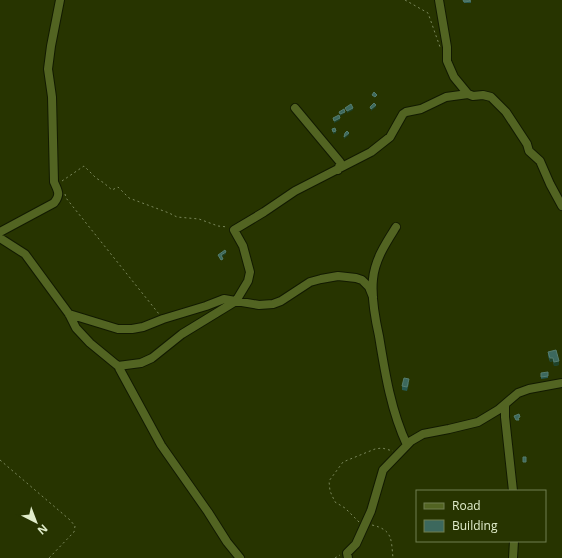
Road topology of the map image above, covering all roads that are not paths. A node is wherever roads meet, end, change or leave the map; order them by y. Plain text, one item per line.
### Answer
1 (60, 0) edge
2 (440, 0) edge
3 (468, 94) junction
4 (295, 108) dead end
5 (338, 170) junction
6 (562, 206) edge
7 (396, 227) dead end
8 (0, 232) edge
9 (0, 238) edge
10 (373, 297) junction
11 (236, 301) junction
12 (68, 314) junction
13 (118, 366) junction
14 (562, 383) edge
15 (505, 405) junction
16 (407, 445) junction
17 (513, 490) edge
18 (514, 542) edge
19 (240, 558) edge
20 (348, 558) edge
21 (513, 558) edge

1 - 8 street
2 - 3 street
3 - 5 street
3 - 6 street
4 - 5 street
5 - 11 street
7 - 10 street
9 - 12 street
10 - 11 street
10 - 16 street
11 - 12 street
11 - 13 street
12 - 13 street
13 - 19 street
14 - 15 street
15 - 16 street
15 - 17 street
16 - 20 street
18 - 21 street

